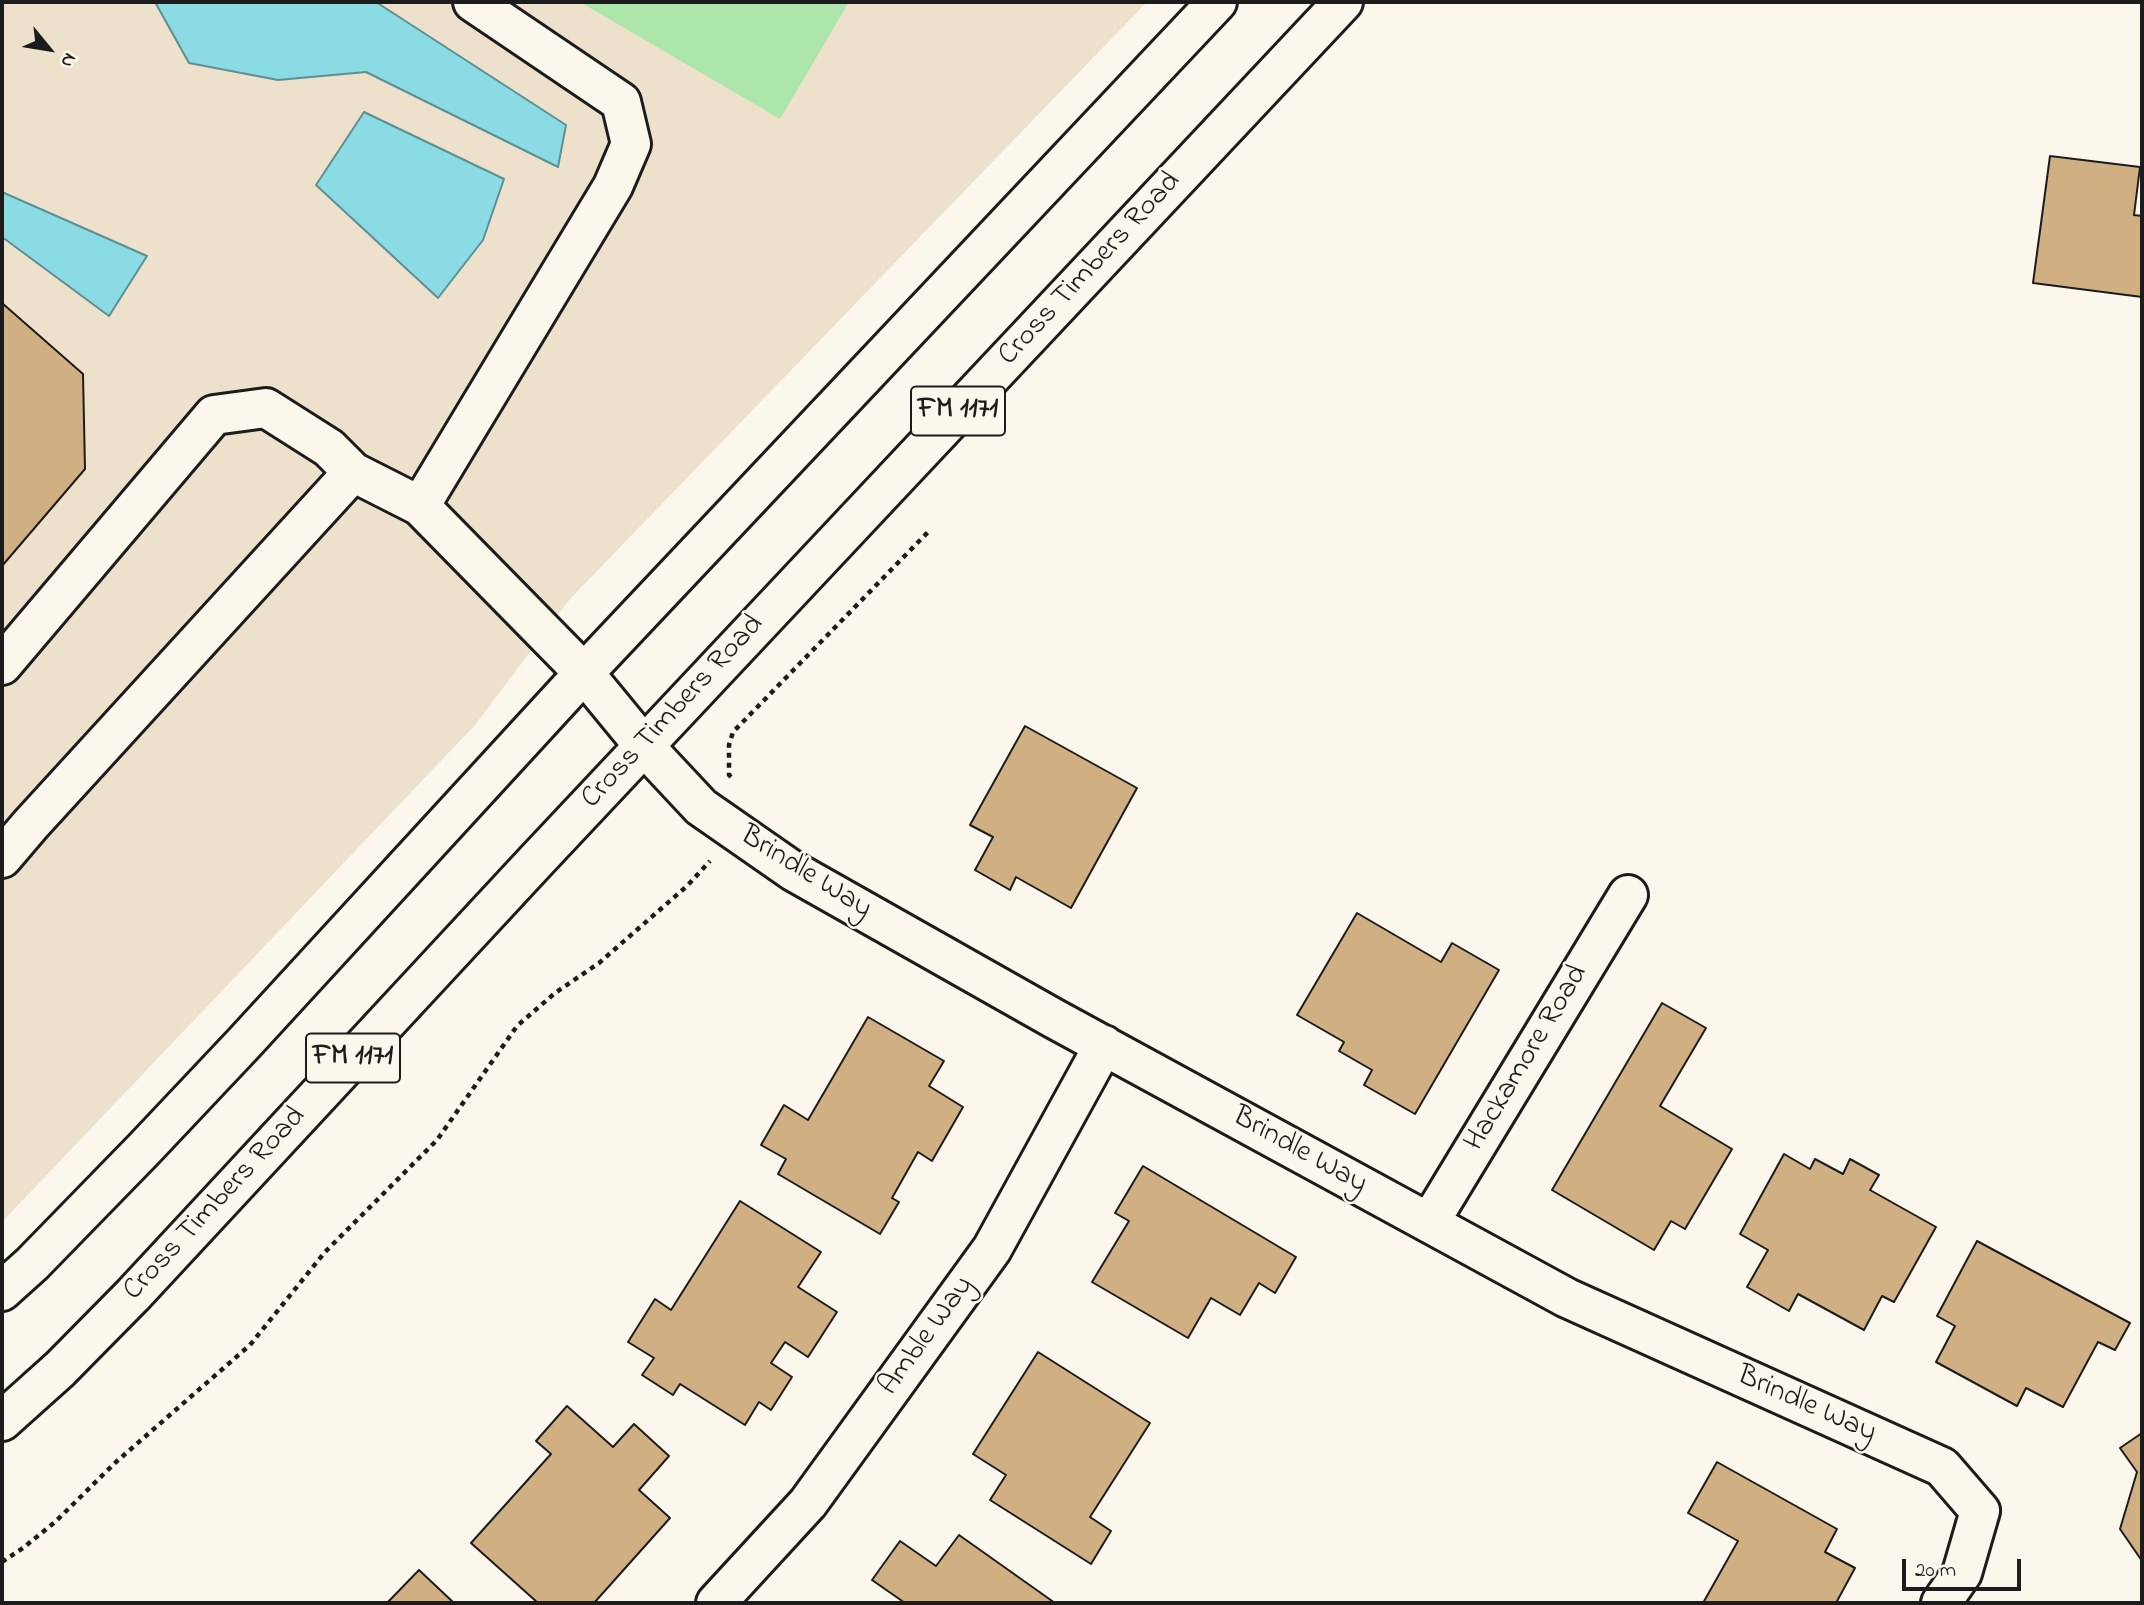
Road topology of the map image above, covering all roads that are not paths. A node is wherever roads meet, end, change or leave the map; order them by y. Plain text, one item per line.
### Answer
1 (473, 2) edge
2 (1217, 2) edge
3 (1343, 2) edge
4 (353, 472) junction
5 (420, 506) junction
6 (2, 665) edge
7 (583, 673) junction
8 (644, 746) junction
9 (2, 858) edge
10 (1628, 895) dead end
11 (1104, 1045) junction
12 (1429, 1223) junction
13 (2, 1291) edge
14 (2, 1421) edge
15 (716, 1603) edge
16 (1941, 1603) edge

1 - 5 main road
2 - 7 main road, FM 1171
3 - 8 main road, Cross Timbers Road / FM 1171
4 - 5 main road, Brindle Way
4 - 6 main road, Brindle Way
4 - 9 main road
5 - 7 main road, Brindle Way
7 - 8 main road, Brindle Way
7 - 13 main road, FM 1171
8 - 11 main road, Brindle Way
8 - 14 main road, Cross Timbers Road / FM 1171
10 - 12 main road, Hackamore Road
11 - 12 main road, Brindle Way
11 - 15 main road, Amble Way
12 - 16 main road, Brindle Way

